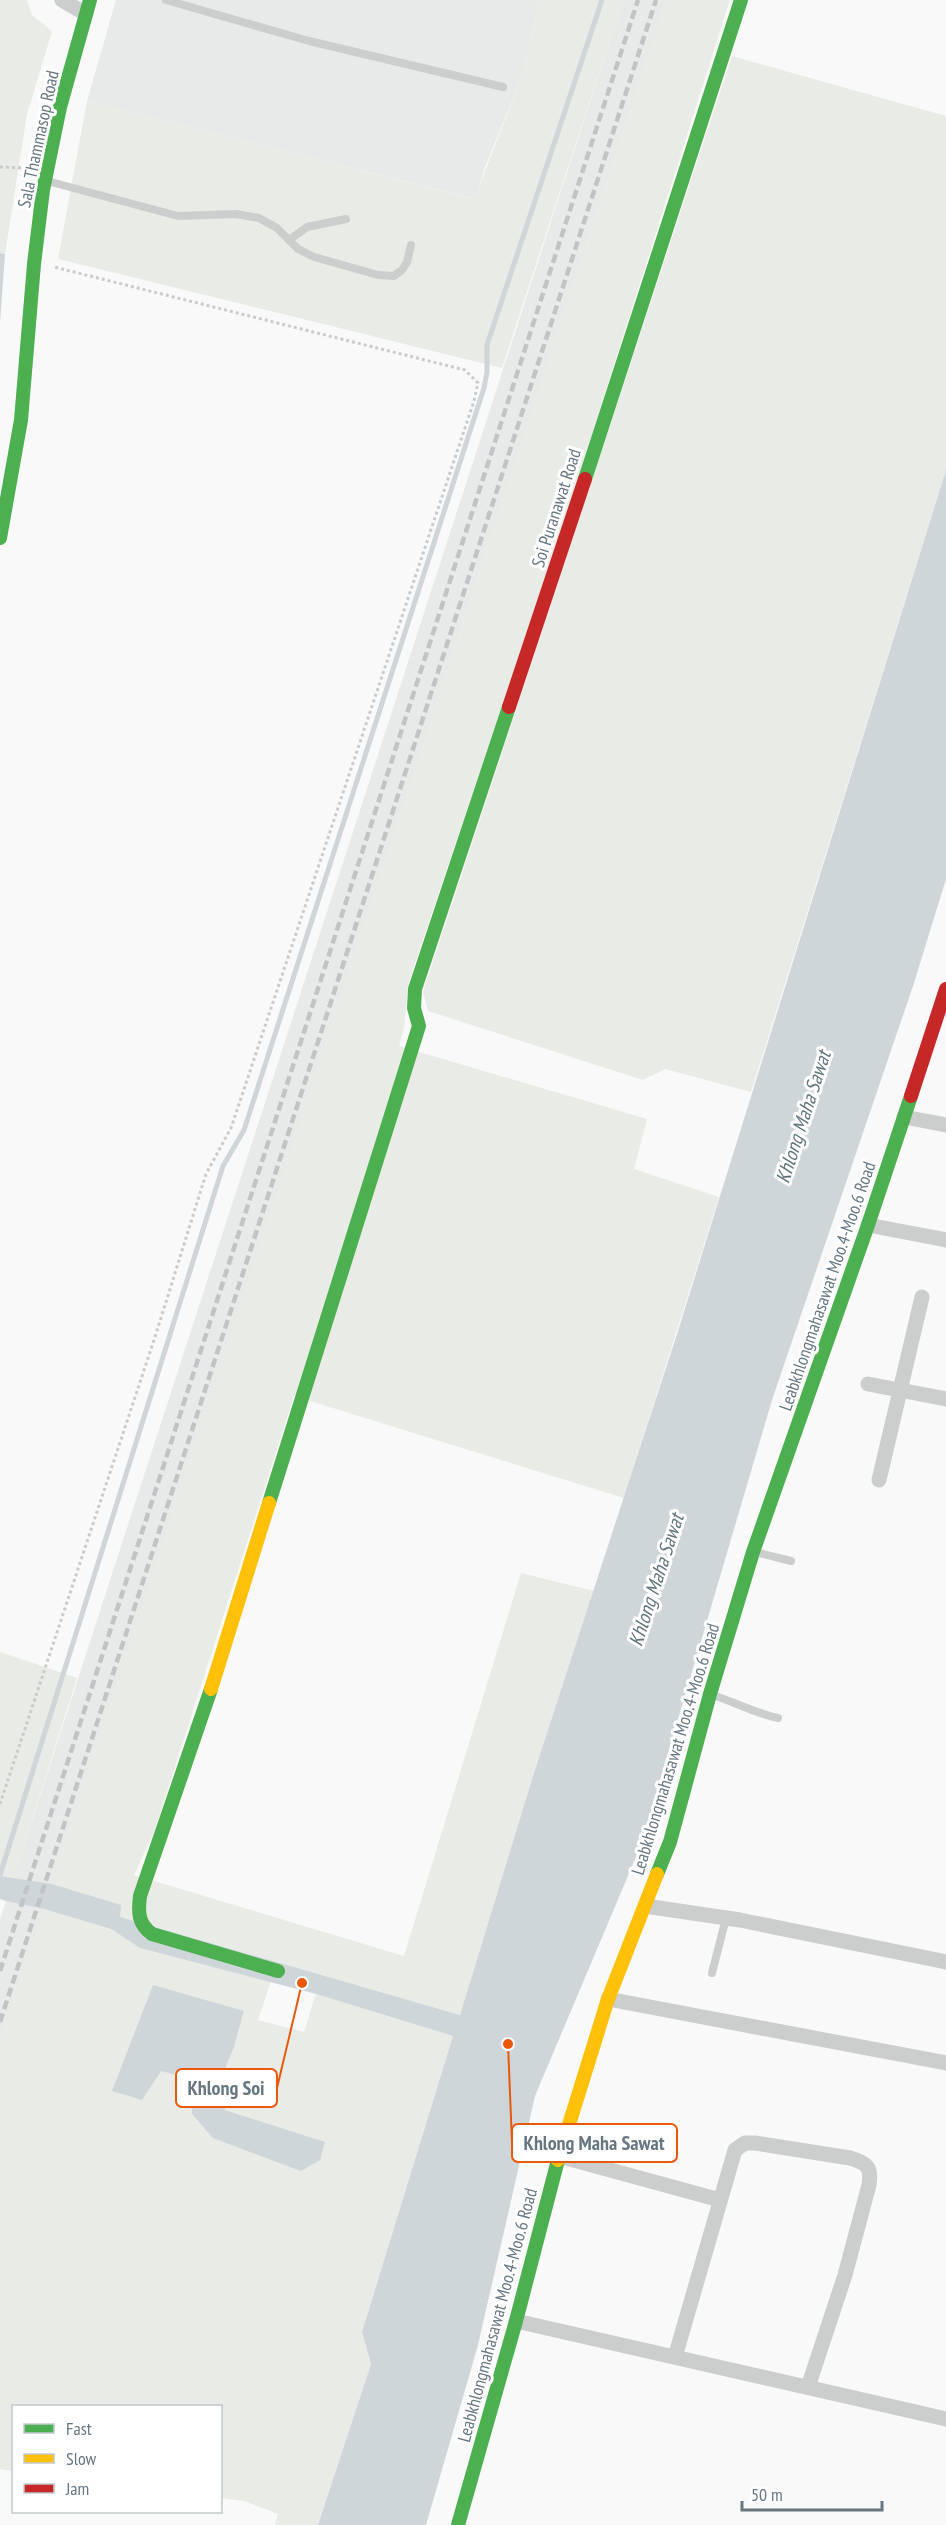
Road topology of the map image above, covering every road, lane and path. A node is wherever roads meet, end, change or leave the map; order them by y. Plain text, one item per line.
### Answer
1 (62, 0) edge
2 (166, 0) edge
3 (741, 0) edge
4 (88, 7) edge
5 (503, 87) dead end
6 (0, 167) edge
7 (46, 174) junction
8 (346, 219) dead end
9 (289, 240) junction
10 (411, 245) dead end
11 (36, 263) junction
12 (0, 538) edge
13 (946, 988) edge
14 (904, 1117) junction
15 (946, 1125) edge
16 (868, 1225) junction
17 (946, 1240) edge
18 (922, 1297) dead end
19 (868, 1384) dead end
20 (900, 1390) junction
21 (946, 1399) edge
22 (879, 1480) dead end
23 (753, 1552) junction
24 (791, 1561) dead end
25 (710, 1694) junction
26 (778, 1718) dead end
27 (0, 1804) edge
28 (645, 1906) junction
29 (726, 1918) junction
30 (946, 1962) edge
31 (278, 1971) dead end
32 (712, 1973) dead end
33 (608, 1999) junction
34 (946, 2063) edge
35 (559, 2156) junction
36 (720, 2200) junction
37 (516, 2321) junction
38 (675, 2356) junction
39 (808, 2387) junction
40 (946, 2419) edge
41 (458, 2525) edge

1 - 4 street
2 - 5 lane
3 - 31 street, Soi Puranawat Road
4 - 7 street, Sala Thammasop Road
6 - 7 path
7 - 9 lane
7 - 11 street, Sala Thammasop Road
8 - 9 lane
9 - 10 lane
11 - 12 street, Sala Thammasop Road
11 - 27 path
13 - 14 street, Leabkhlongmahasawat Moo.4-Moo.6 Road
14 - 15 street
14 - 16 street, Leabkhlongmahasawat Moo.4-Moo.6 Road
16 - 17 street
16 - 23 street, Leabkhlongmahasawat Moo.4-Moo.6 Road
18 - 20 street
19 - 20 street
20 - 21 street
20 - 22 street
23 - 24 lane
23 - 25 street, Leabkhlongmahasawat Moo.4-Moo.6 Road
25 - 26 lane
25 - 28 street, Leabkhlongmahasawat Moo.4-Moo.6 Road
28 - 29 street
28 - 33 street, Leabkhlongmahasawat Moo.4-Moo.6 Road
29 - 30 street
29 - 32 lane
33 - 34 street
33 - 35 street, Leabkhlongmahasawat Moo.4-Moo.6 Road
35 - 36 street
35 - 37 street, Leabkhlongmahasawat Moo.4-Moo.6 Road
36 - 38 street
36 - 39 street
37 - 38 street
37 - 41 street, Leabkhlongmahasawat Moo.4-Moo.6 Road
38 - 39 street
39 - 40 street

